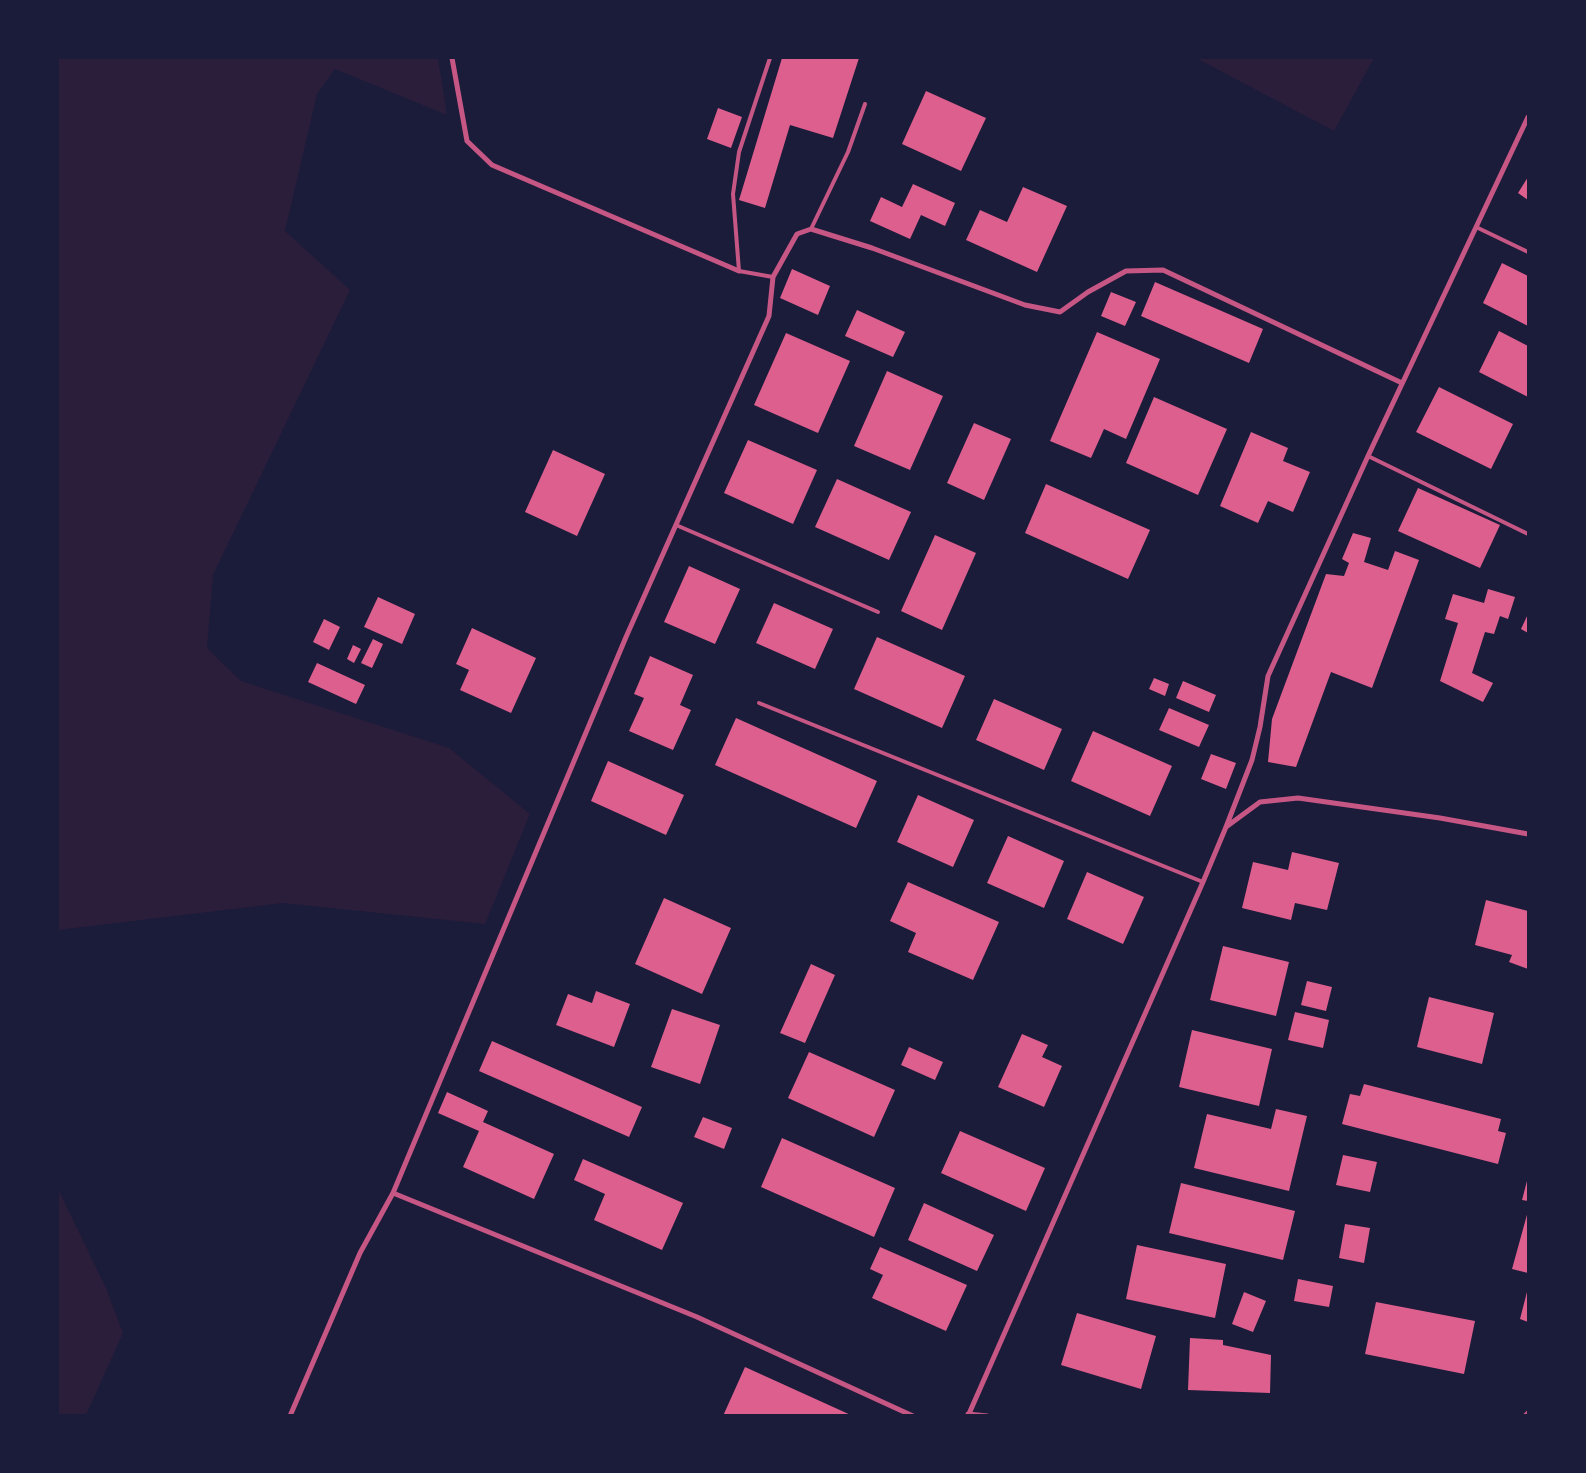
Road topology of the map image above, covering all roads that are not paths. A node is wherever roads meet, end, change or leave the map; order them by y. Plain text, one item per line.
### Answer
1 (452, 58) edge
2 (770, 58) edge
3 (865, 104) dead end
4 (1528, 117) edge
5 (1476, 227) junction
6 (811, 229) junction
7 (1528, 252) edge
8 (739, 272) junction
9 (773, 277) junction
10 (1402, 383) junction
11 (1368, 456) junction
12 (676, 525) junction
13 (1528, 534) edge
14 (878, 612) dead end
15 (759, 703) dead end
16 (1226, 827) junction
17 (1528, 834) edge
18 (1203, 882) junction
19 (393, 1193) junction
20 (1528, 1413) edge
21 (968, 1415) edge
22 (290, 1416) edge
23 (913, 1416) edge
24 (987, 1416) edge
25 (1524, 1416) edge

1 - 8 street
2 - 8 lane
3 - 6 lane
4 - 5 street
5 - 7 lane
5 - 10 street
6 - 9 street
6 - 10 street
8 - 9 lane
9 - 12 street
10 - 11 street
11 - 13 lane
11 - 16 street
12 - 14 lane
12 - 19 street
15 - 18 lane
16 - 17 street
16 - 18 street
18 - 21 street
19 - 22 street
19 - 23 street
20 - 25 street
21 - 24 street

